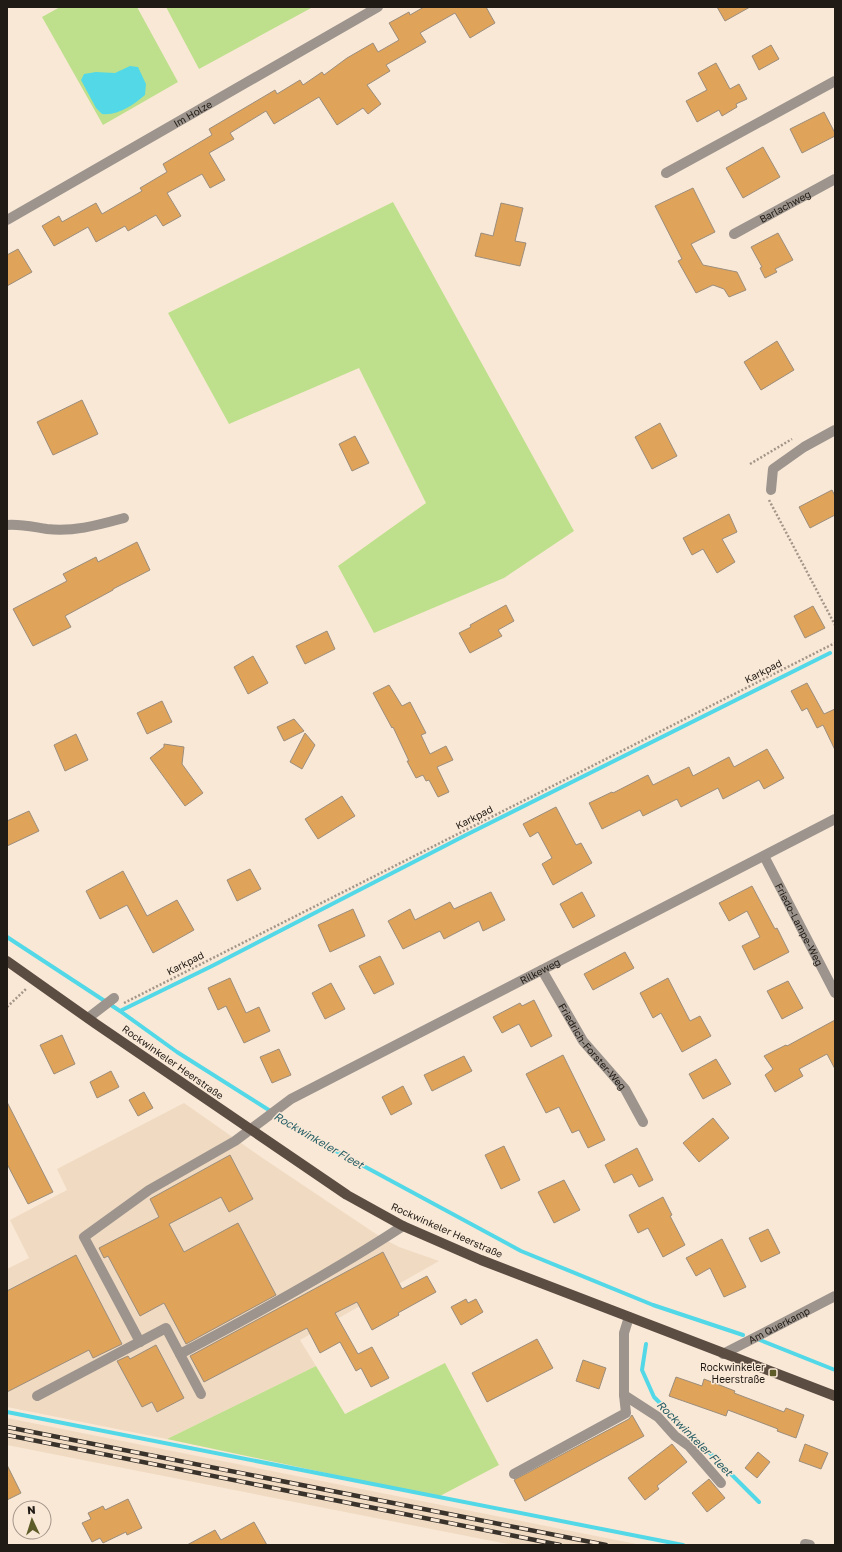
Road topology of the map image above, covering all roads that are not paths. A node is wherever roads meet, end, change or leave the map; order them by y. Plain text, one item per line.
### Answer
1 (378, 7) edge
2 (835, 81) edge
3 (666, 173) dead end
4 (835, 179) edge
5 (7, 220) edge
6 (734, 234) dead end
7 (835, 430) edge
8 (771, 490) road end
9 (124, 518) dead end
10 (7, 525) edge
11 (835, 819) edge
12 (764, 856) junction
13 (7, 961) edge
14 (542, 970) junction
15 (835, 993) edge
16 (117, 1001) road end
17 (88, 1018) junction
18 (643, 1122) dead end
19 (250, 1130) junction
20 (403, 1226) junction
21 (835, 1296) edge
22 (629, 1317) junction
23 (140, 1342) junction
24 (180, 1354) junction
25 (723, 1354) junction
26 (201, 1394) dead end
27 (624, 1395) junction
28 (37, 1396) dead end
29 (835, 1396) edge
30 (514, 1474) dead end
31 (721, 1483) dead end

1 - 5 street, Im Holze
2 - 3 street
4 - 6 street, Barlachweg
7 - 8 street
9 - 10 street
11 - 12 street, Rilkeweg
12 - 14 street, Rilkeweg
12 - 15 street, Friedo-Lampe-Weg
13 - 17 main road, Rockwinkeler Heerstraße
14 - 18 street, Friedrich-Forster-Weg
14 - 19 street, Rilkeweg
16 - 17 street
17 - 19 main road, Rockwinkeler Heerstraße
19 - 20 main road, Rockwinkeler Heerstraße
19 - 23 street, Rilkeweg
20 - 22 main road, Rockwinkeler Heerstraße
20 - 24 street
21 - 25 street, Am Querkamp
22 - 25 main road, Rockwinkeler Heerstraße
22 - 27 street
23 - 24 street
23 - 28 street
24 - 26 street
25 - 29 main road, Rockwinkeler Heerstraße
27 - 30 street
27 - 31 street

